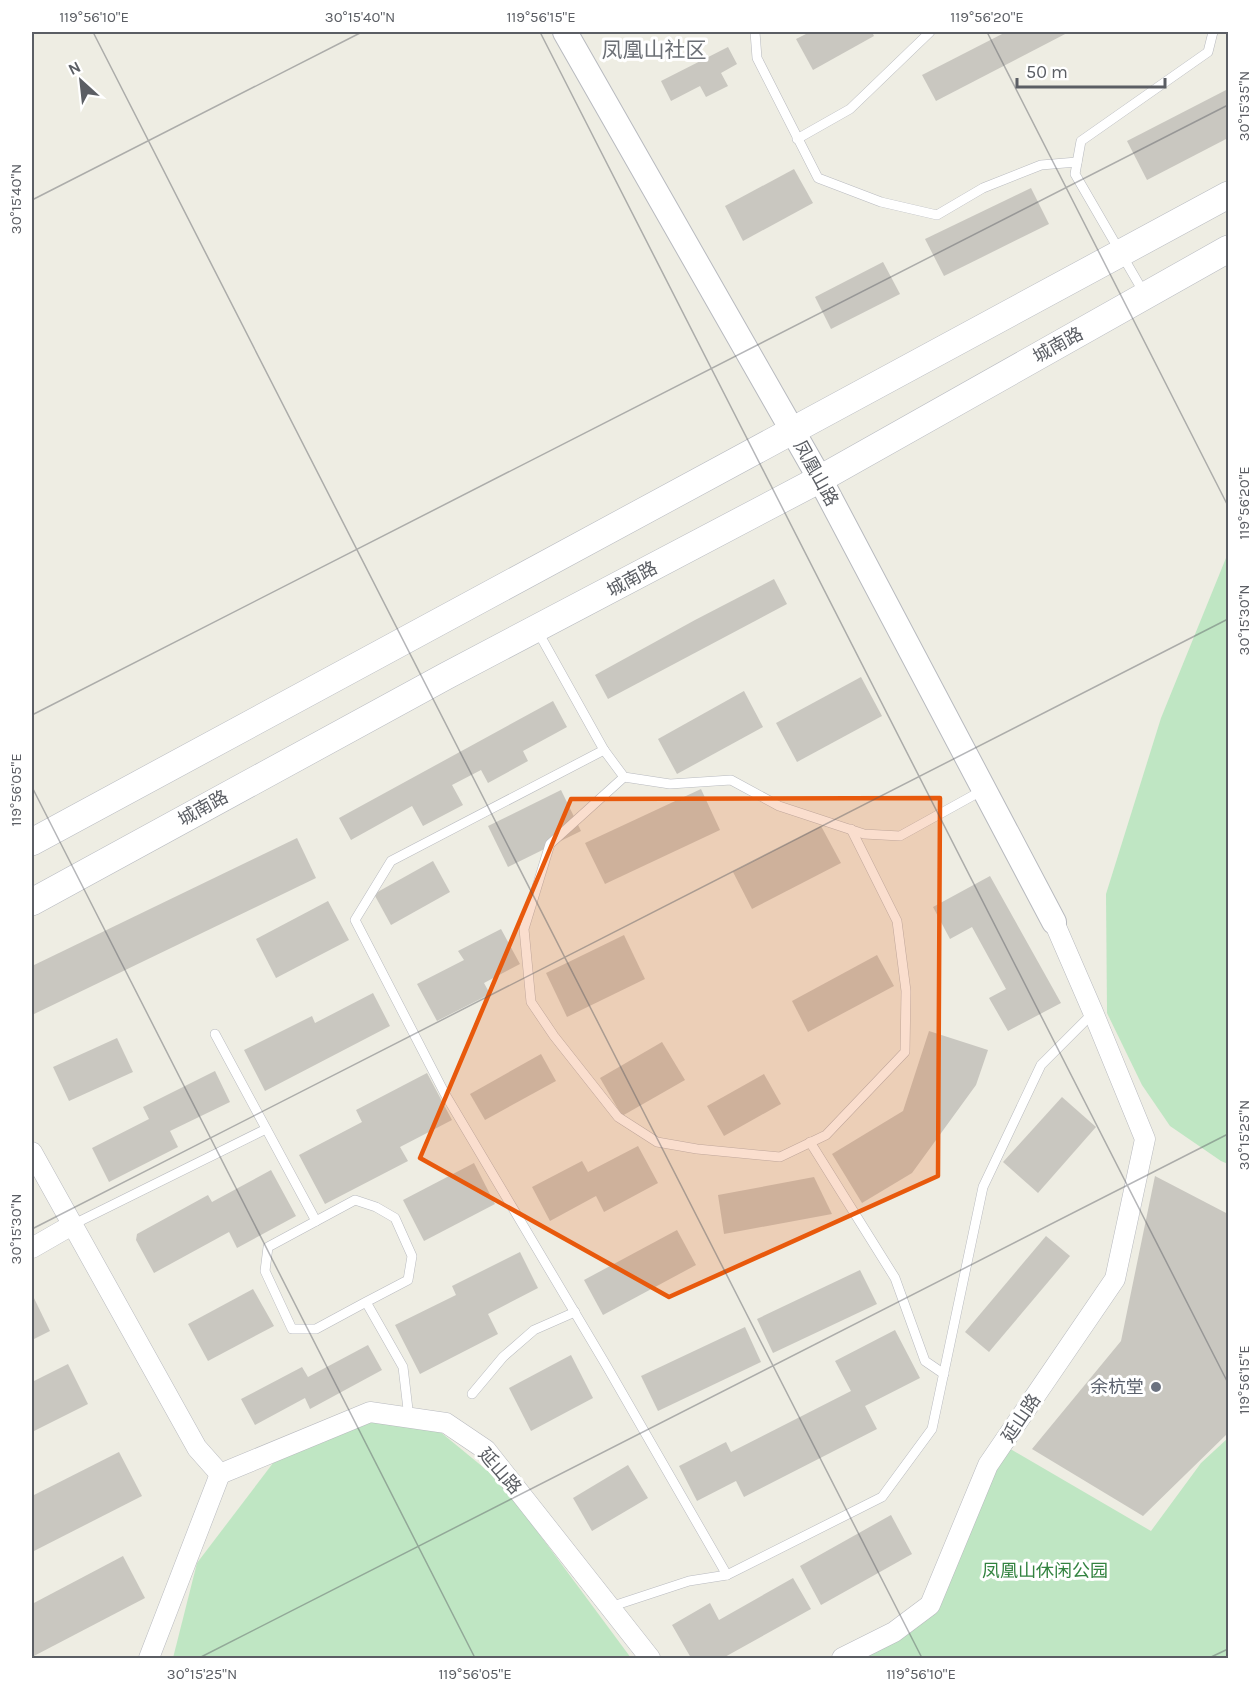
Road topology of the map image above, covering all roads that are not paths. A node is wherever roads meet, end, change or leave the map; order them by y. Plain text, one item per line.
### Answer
1 (565, 32) edge
2 (755, 32) edge
3 (930, 32) edge
4 (1213, 32) edge
5 (797, 139) junction
6 (1077, 162) junction
7 (1228, 195) edge
8 (1228, 249) edge
9 (1121, 253) junction
10 (1145, 296) junction
11 (792, 430) junction
12 (820, 479) junction
13 (537, 629) junction
14 (604, 750) junction
15 (624, 777) junction
16 (983, 790) junction
17 (851, 830) junction
18 (32, 842) edge
19 (32, 902) edge
20 (1054, 922) joint
21 (1095, 1010) junction
22 (214, 1034) dead end
23 (266, 1129) junction
24 (810, 1142) junction
25 (32, 1152) edge
26 (316, 1221) junction
27 (72, 1225) junction
28 (32, 1248) edge
29 (366, 1302) junction
30 (575, 1312) junction
31 (944, 1374) junction
32 (472, 1394) dead end
33 (409, 1418) junction
34 (220, 1474) junction
35 (727, 1575) junction
36 (610, 1607) junction
37 (150, 1659) edge
38 (650, 1659) edge
39 (842, 1659) edge

1 - 11 street, 凤凰山路
2 - 5 lane
3 - 5 lane
4 - 6 lane
5 - 6 lane
6 - 9 lane
7 - 9 main road
8 - 10 main road, 城南路
9 - 10 lane
9 - 11 main road
10 - 12 main road, 城南路
11 - 12 street, 凤凰山路
11 - 18 main road
12 - 13 main road, 城南路
12 - 16 street, 凤凰山路
13 - 14 lane
13 - 19 main road, 城南路
14 - 15 lane
14 - 30 lane
15 - 17 lane
15 - 24 lane
16 - 17 lane
16 - 20 street, 凤凰山路
17 - 24 lane
20 - 21 street
21 - 31 lane
21 - 39 street, 延山路
22 - 23 lane
23 - 26 lane
23 - 27 lane
24 - 31 lane
25 - 27 street
26 - 29 lane
26 - 29 lane
27 - 28 street
27 - 34 street
29 - 33 lane
30 - 32 lane
30 - 35 lane
31 - 35 lane
33 - 34 street, 延山路
33 - 36 street, 延山路
34 - 37 street
35 - 36 lane
36 - 38 street, 延山路

